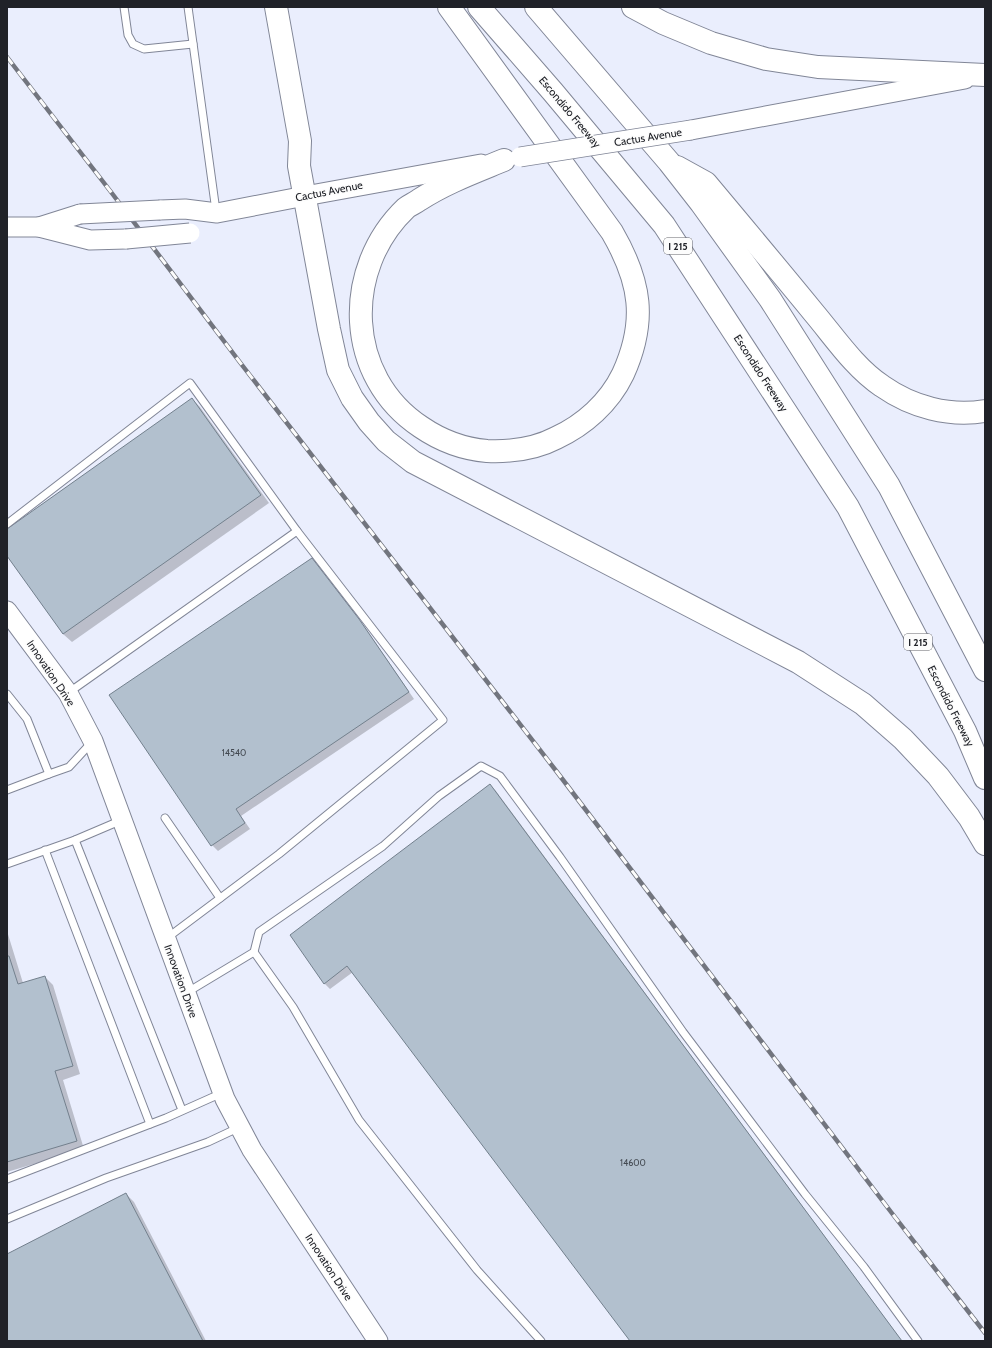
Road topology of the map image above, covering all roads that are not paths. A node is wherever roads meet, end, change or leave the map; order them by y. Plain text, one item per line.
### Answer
1 (124, 7) edge
2 (188, 7) edge
3 (276, 7) edge
4 (449, 7) edge
5 (479, 7) edge
6 (536, 7) edge
7 (633, 7) edge
8 (193, 44) junction
9 (985, 75) edge
10 (512, 158) junction
11 (669, 162) junction
12 (305, 196) junction
13 (217, 213) junction
14 (7, 227) edge
15 (40, 227) junction
16 (985, 411) edge
17 (7, 524) edge
18 (297, 531) junction
19 (7, 611) edge
20 (985, 670) edge
21 (68, 693) junction
22 (7, 694) edge
23 (93, 741) junction
24 (49, 774) junction
25 (985, 778) edge
26 (7, 790) edge
27 (165, 818) dead end
28 (122, 820) junction
29 (75, 840) junction
30 (985, 844) edge
31 (45, 850) junction
32 (7, 864) edge
33 (220, 898) junction
34 (166, 939) junction
35 (254, 952) junction
36 (186, 993) junction
37 (223, 1092) junction
38 (182, 1110) junction
39 (150, 1124) junction
40 (240, 1127) junction
41 (7, 1179) edge
42 (7, 1219) edge
43 (378, 1341) edge
44 (541, 1341) edge
45 (918, 1341) edge

1 - 8 lane
2 - 8 lane
3 - 12 highway
4 - 10 highway
5 - 25 highway, Escondido Freeway / I 215
6 - 11 highway
7 - 9 highway
8 - 13 lane
9 - 10 main road, Cactus Avenue, bridge
10 - 12 main road, Cactus Avenue
11 - 16 highway
11 - 20 highway
12 - 13 main road, Cactus Avenue
12 - 30 highway
13 - 15 main road, Cactus Avenue, bridge
13 - 15 main road, Cactus Avenue, bridge
14 - 15 main road, Cactus Avenue
17 - 18 lane
18 - 21 lane
18 - 33 lane
19 - 21 main road, Innovation Drive
21 - 23 main road, Innovation Drive
22 - 24 lane
23 - 24 lane
23 - 28 main road, Innovation Drive
24 - 26 lane
27 - 33 lane
28 - 29 lane
28 - 34 main road, Innovation Drive
29 - 31 lane
29 - 38 lane
31 - 32 lane
31 - 39 lane
33 - 34 lane
34 - 36 main road, Innovation Drive
35 - 36 lane
35 - 44 lane
35 - 45 lane
36 - 37 main road, Innovation Drive
37 - 38 lane
37 - 40 main road, Innovation Drive
38 - 39 lane
39 - 41 lane
40 - 42 lane
40 - 43 main road, Innovation Drive

